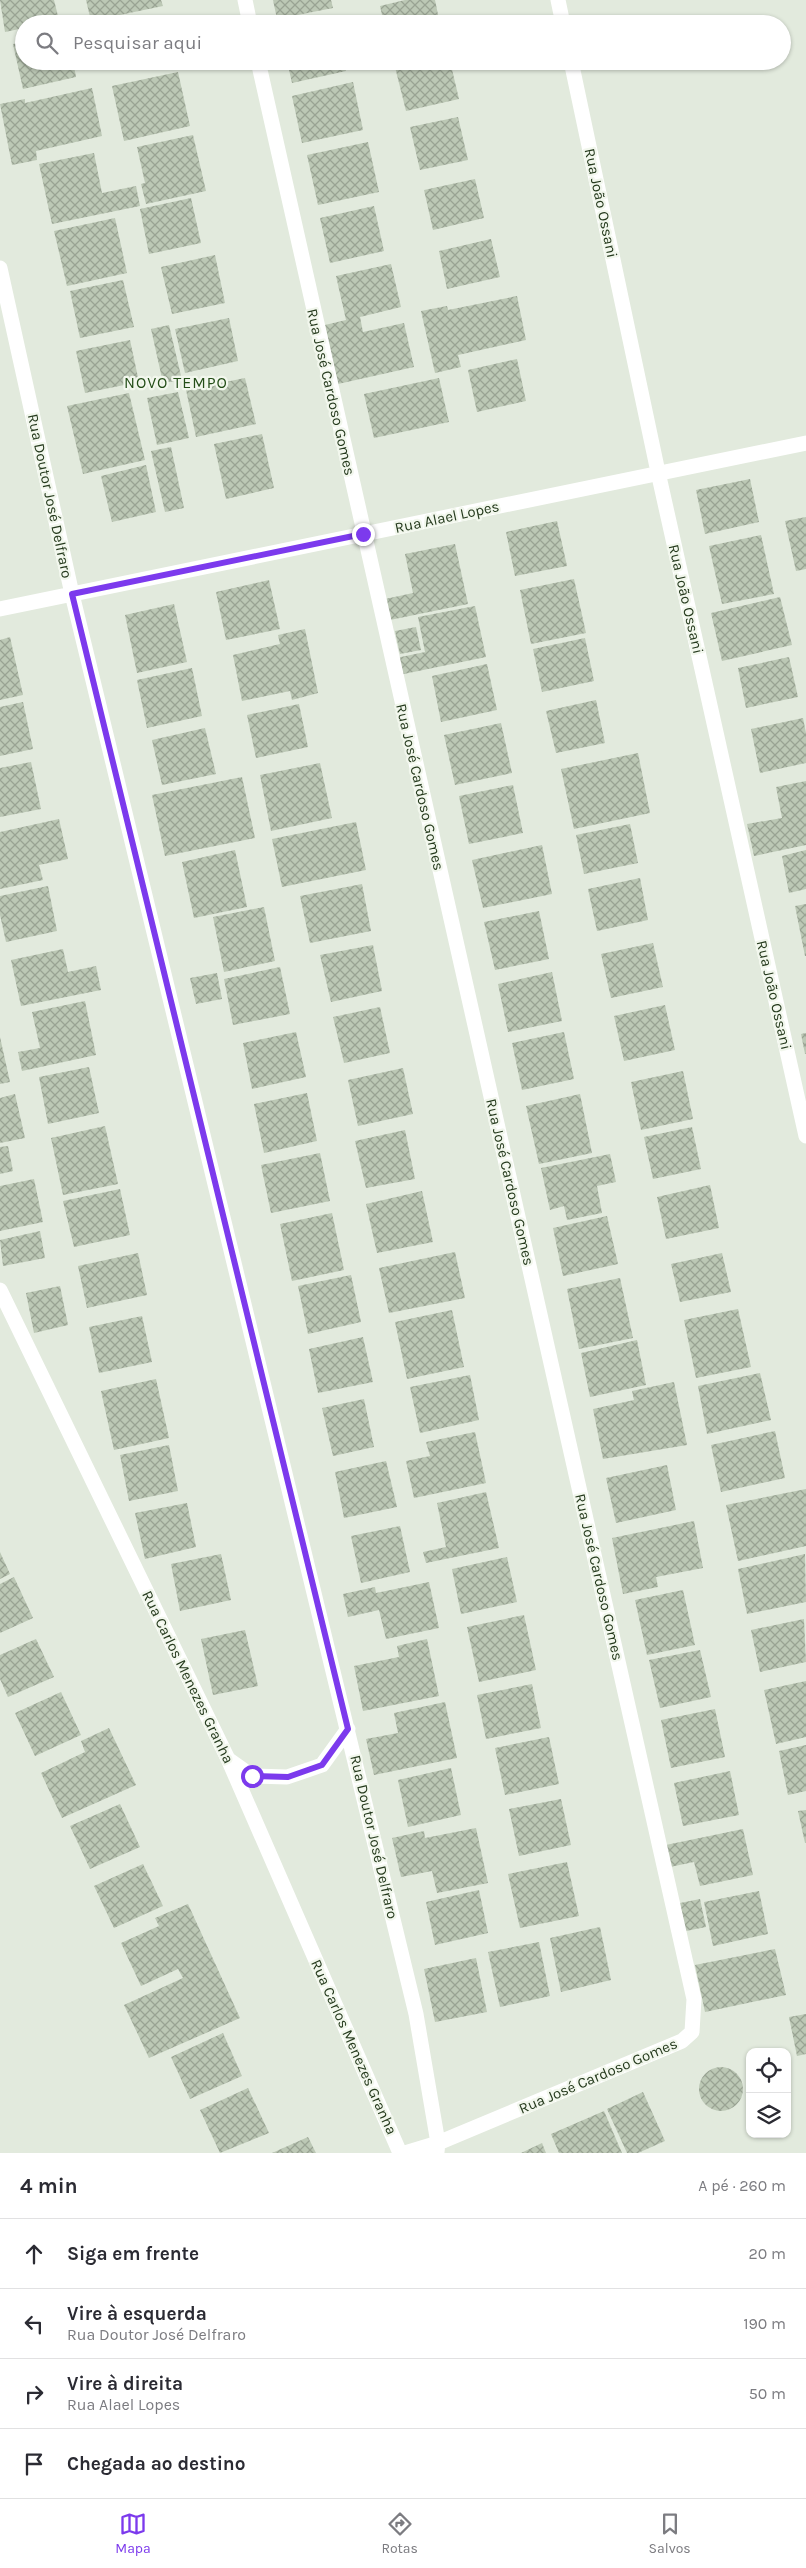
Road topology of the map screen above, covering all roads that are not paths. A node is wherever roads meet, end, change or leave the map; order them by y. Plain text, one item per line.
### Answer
1 (244, 0) edge
2 (558, 0) edge
3 (248, 15) edge
4 (561, 15) edge
5 (260, 70) edge
6 (573, 70) edge
7 (0, 268) edge
8 (806, 442) edge
9 (658, 472) junction
10 (363, 534) junction
11 (72, 594) junction
12 (0, 609) edge
13 (806, 1136) edge
14 (0, 1290) edge
15 (348, 1729) junction
16 (228, 1760) junction
17 (437, 2148) edge
18 (400, 2153) edge
19 (406, 2153) edge

1 - 3 street
2 - 4 street
5 - 10 street, Rua José Cardoso Gomes
6 - 9 street, Rua João Ossani
7 - 11 street, Rua Doutor José Delfraro
8 - 9 street, Rua Alael Lopes
9 - 10 street, Rua Alael Lopes
9 - 13 street, Rua João Ossani
10 - 11 street, Rua Alael Lopes
10 - 17 street, Rua José Cardoso Gomes
11 - 12 street, Rua Alael Lopes
11 - 15 street, Rua Doutor José Delfraro
14 - 16 street, Rua Carlos Menezes Granha
15 - 16 street
15 - 17 street, Rua Doutor José Delfraro
16 - 18 street, Rua Carlos Menezes Granha
17 - 19 street, Rua José Cardoso Gomes

